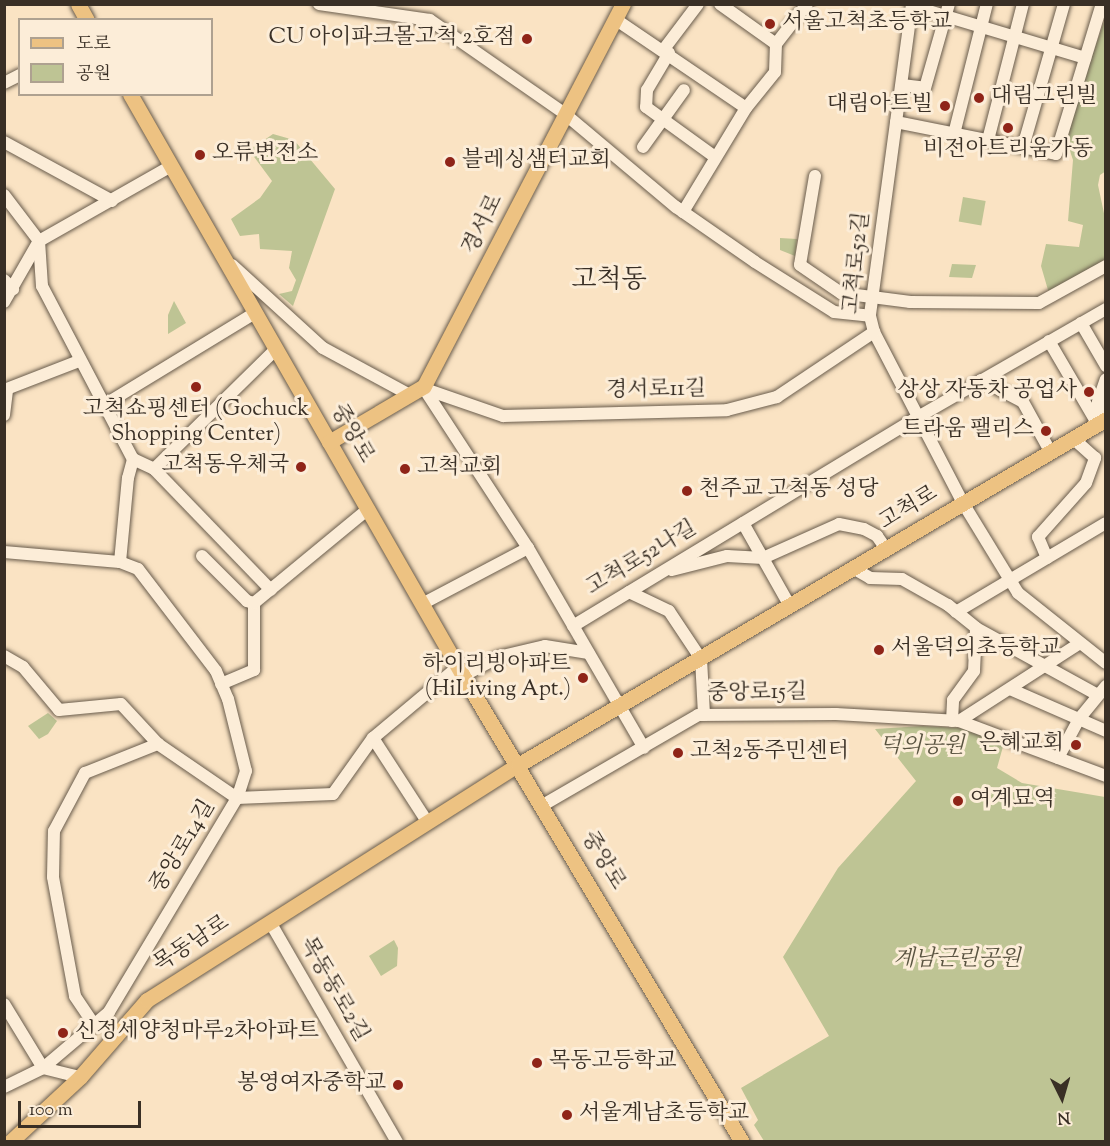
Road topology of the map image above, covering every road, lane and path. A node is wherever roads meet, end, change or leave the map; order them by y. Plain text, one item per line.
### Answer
1 (78, 4) edge
2 (319, 4) edge
3 (623, 4) edge
4 (698, 4) edge
5 (720, 4) edge
6 (807, 4) edge
7 (987, 4) edge
8 (1023, 4) edge
9 (1064, 4) edge
10 (1102, 4) edge
11 (912, 5) edge
12 (947, 10) edge
13 (86, 18) edge
14 (615, 19) junction
15 (980, 27) junction
16 (1014, 37) junction
17 (776, 44) junction
18 (1050, 47) junction
19 (666, 51) junction
20 (1085, 58) junction
21 (18, 76) edge
22 (4, 83) edge
23 (902, 85) junction
24 (684, 90) dead end
25 (131, 96) edge
26 (746, 108) junction
27 (565, 114) junction
28 (664, 120) junction
29 (896, 122) junction
30 (954, 134) junction
31 (988, 140) junction
32 (4, 142) edge
33 (643, 147) dead end
34 (1023, 147) junction
35 (715, 157) junction
36 (171, 166) junction
37 (815, 176) dead end
38 (4, 195) edge
39 (112, 201) junction
40 (682, 212) junction
41 (39, 241) junction
42 (224, 258) junction
43 (1106, 266) edge
44 (9, 285) edge
45 (873, 298) junction
46 (4, 302) edge
47 (1106, 309) edge
48 (255, 313) junction
49 (870, 316) junction
50 (1081, 323) junction
51 (874, 332) junction
52 (1049, 341) junction
53 (276, 349) junction
54 (79, 361) junction
55 (1106, 366) edge
56 (1106, 379) edge
57 (981, 380) junction
58 (6, 389) edge
59 (419, 390) junction
60 (104, 405) junction
61 (4, 415) edge
62 (918, 417) junction
63 (1102, 421) edge
64 (1073, 438) junction
65 (329, 442) junction
66 (1050, 451) junction
67 (133, 459) junction
68 (154, 469) junction
69 (963, 503) junction
70 (368, 510) junction
71 (743, 523) junction
72 (1106, 523) edge
73 (528, 548) junction
74 (886, 549) junction
75 (4, 552) edge
76 (202, 555) dead end
77 (763, 558) junction
78 (1047, 558) junction
79 (120, 562) junction
80 (853, 568) junction
81 (658, 574) junction
82 (1010, 580) junction
83 (271, 590) junction
84 (629, 592) junction
85 (254, 603) junction
86 (422, 604) junction
87 (790, 606) junction
88 (956, 612) junction
89 (573, 626) junction
90 (976, 628) junction
91 (1080, 643) junction
92 (588, 653) junction
93 (4, 656) edge
94 (701, 659) junction
95 (1106, 663) edge
96 (1043, 667) junction
97 (461, 671) junction
98 (221, 684) junction
99 (1010, 689) junction
100 (1102, 690) edge
101 (619, 707) junction
102 (704, 715) junction
103 (1079, 719) junction
104 (956, 721) junction
105 (1106, 731) edge
106 (373, 738) junction
107 (158, 744) junction
108 (644, 748) junction
109 (1058, 758) junction
110 (518, 765) junction
111 (1106, 776) edge
112 (237, 798) junction
113 (543, 806) junction
114 (428, 823) junction
115 (273, 928) junction
116 (285, 962) dead end
117 (4, 1004) edge
118 (95, 1026) junction
119 (43, 1068) junction
120 (80, 1077) junction
121 (4, 1088) edge
122 (10, 1142) edge
123 (396, 1142) edge
124 (742, 1142) edge

1 - 13 main road
2 - 27 street
3 - 14 main road, 경서로
4 - 19 street
5 - 17 street
6 - 17 street
7 - 15 street
8 - 16 street
9 - 18 street
10 - 20 street
11 - 12 street, 고척로52길
11 - 23 street, 고척로52길
12 - 15 street, 고척로52길
12 - 23 street
14 - 19 street
14 - 27 main road, 경서로
15 - 16 street, 고척로52길
15 - 30 street
16 - 18 street, 고척로52길
16 - 31 street
17 - 26 street
18 - 20 street, 고척로52길
18 - 34 street
19 - 26 street
19 - 28 street
20 - 34 street
21 - 22 street
23 - 29 street, 고척로52길
24 - 28 street
25 - 36 main road, 중앙로
26 - 35 street
27 - 40 street
27 - 59 main road, 경서로
28 - 33 street
28 - 35 street
29 - 30 street
29 - 45 street, 고척로52길
30 - 31 street
31 - 34 street
32 - 39 street
35 - 40 street
36 - 39 street
36 - 42 main road, 중앙로
37 - 45 street
38 - 41 street
39 - 41 street
40 - 49 street
41 - 44 street
41 - 54 street
42 - 48 main road, 중앙로
42 - 59 street
43 - 45 street
44 - 46 street
45 - 49 street, 고척로52길
47 - 50 street, 고척로52나길
48 - 53 main road, 중앙로
48 - 60 street
49 - 51 street, 고척로52길
50 - 52 street, 고척로52나길
50 - 55 street
51 - 59 street, 경서로11길
51 - 62 street, 고척로52길
52 - 57 street, 고척로52나길
52 - 63 street
53 - 65 main road, 중앙로
53 - 68 street
54 - 58 street
54 - 60 street
56 - 63 street
57 - 62 street, 고척로52나길
57 - 66 street
58 - 61 street
59 - 65 main road
59 - 73 street
60 - 67 street
62 - 69 street, 고척로52길
62 - 71 street, 고척로52나길
63 - 64 main road, 고척로
64 - 66 main road, 고척로
64 - 78 street
65 - 70 main road, 중앙로
66 - 69 main road, 고척로
67 - 68 street
67 - 79 street
68 - 83 street
69 - 74 main road, 고척로
69 - 82 street, 고척로52길
70 - 83 street
70 - 86 main road, 중앙로
71 - 77 street
71 - 81 street, 고척로52나길
72 - 78 street
73 - 86 street
73 - 89 street
74 - 77 street
74 - 80 main road, 고척로
75 - 79 street
76 - 85 street
77 - 81 street
77 - 87 street
78 - 82 street
79 - 98 street
80 - 87 main road, 고척로
80 - 88 street
81 - 84 street, 고척로52나길
82 - 88 street
82 - 91 street, 고척로52길
83 - 85 street
84 - 89 street, 고척로52나길
84 - 94 street
85 - 98 street
86 - 97 main road, 중앙로
87 - 94 main road, 고척로
88 - 90 street
89 - 92 street
90 - 96 street
90 - 104 street
91 - 95 street, 고척로52길
91 - 96 street
92 - 97 street, 중앙로14길
92 - 101 street
93 - 107 street
94 - 101 main road, 고척로
94 - 102 street
96 - 99 street
96 - 100 street
97 - 106 street, 중앙로14길
97 - 110 main road, 중앙로
98 - 112 street
99 - 103 street
99 - 104 street
100 - 103 street
101 - 108 street
101 - 110 main road, 고척로
102 - 104 street, 중앙로15길
102 - 108 street, 중앙로15길
103 - 105 street
103 - 109 street
104 - 109 street, 중앙로15길
106 - 112 street, 중앙로14길
106 - 114 street
107 - 112 street
107 - 118 street
108 - 113 street, 중앙로15길
109 - 111 street, 중앙로15길
110 - 113 main road, 중앙로
110 - 114 main road, 목동남로
112 - 118 street, 중앙로14길
113 - 124 main road, 중앙로
114 - 115 main road, 목동남로
115 - 116 street
115 - 120 main road, 목동남로
115 - 123 street, 목동동로2길
117 - 119 street
118 - 119 street, 중앙로14길
119 - 120 street
119 - 121 street, 중앙로14길
120 - 122 main road, 목동남로

